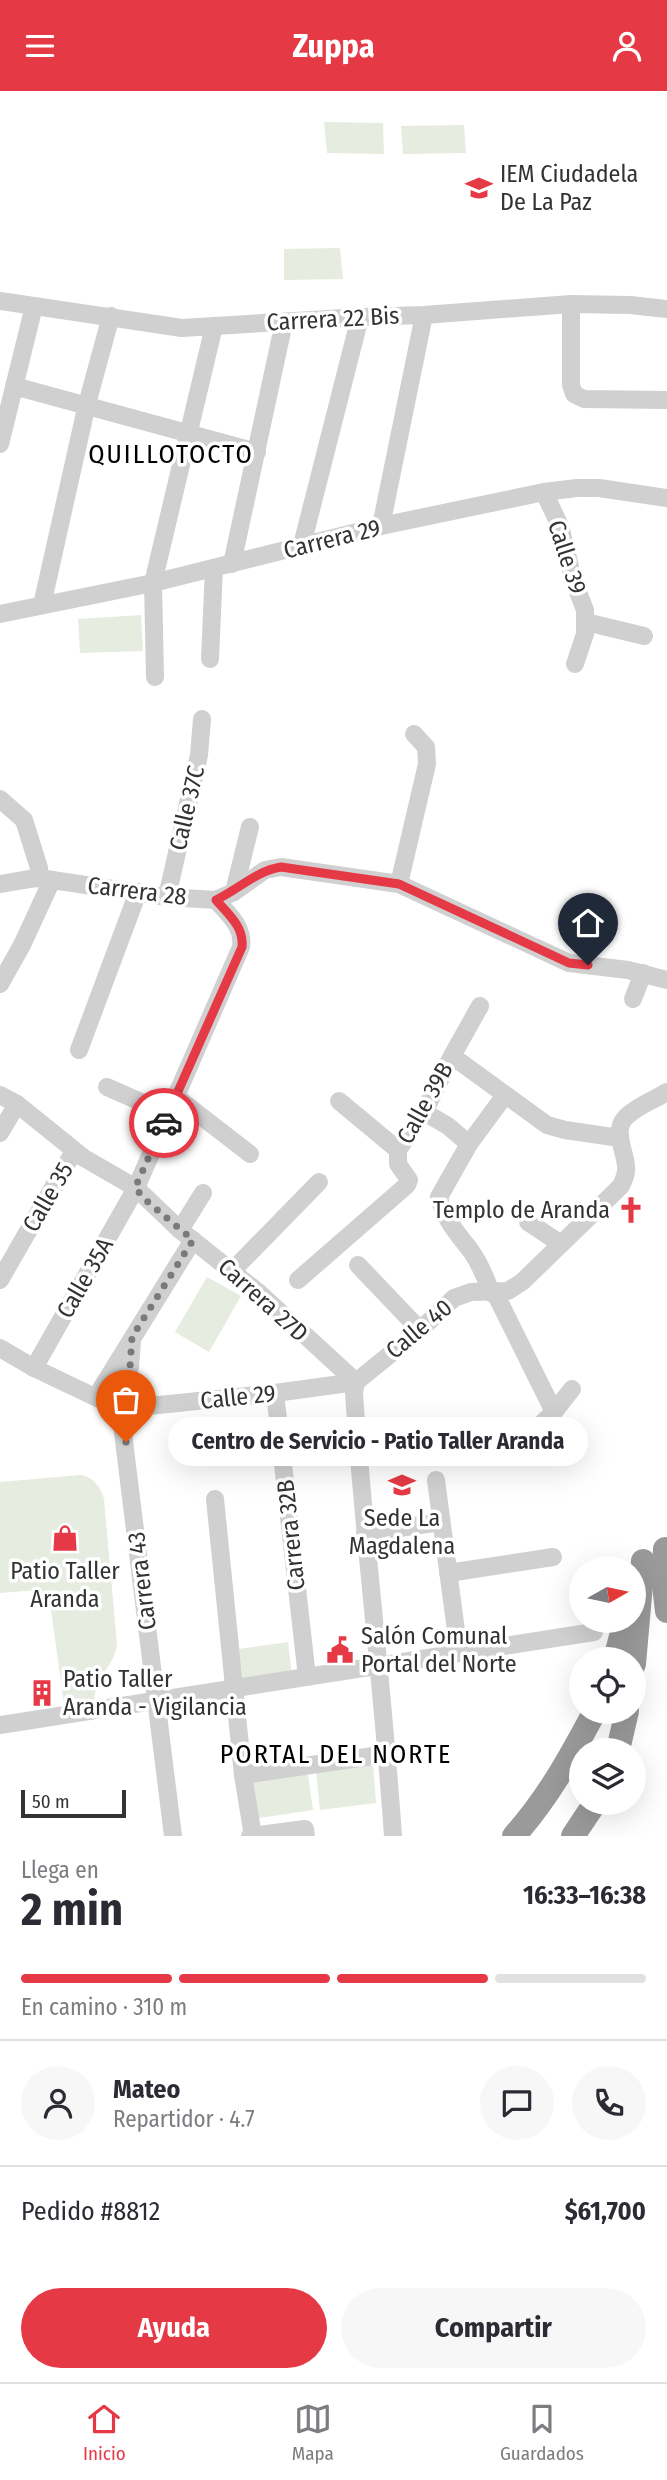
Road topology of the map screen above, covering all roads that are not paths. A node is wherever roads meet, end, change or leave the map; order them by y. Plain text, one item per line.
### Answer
1 (0, 301) edge
2 (571, 304) junction
3 (34, 306) junction
4 (667, 309) edge
5 (424, 315) junction
6 (111, 316) junction
7 (360, 317) junction
8 (284, 322) junction
9 (215, 326) junction
10 (14, 386) junction
11 (667, 400) edge
12 (87, 404) junction
13 (188, 434) junction
14 (0, 445) edge
15 (257, 452) junction
16 (546, 496) junction
17 (667, 498) edge
18 (667, 504) edge
19 (381, 526) junction
20 (302, 545) junction
21 (232, 564) junction
22 (214, 572) junction
23 (153, 586) junction
24 (42, 605) junction
25 (0, 614) edge
26 (0, 620) edge
27 (586, 622) junction
28 (644, 636) dead end
29 (210, 659) dead end
30 (575, 664) dead end
31 (155, 677) dead end
32 (202, 719) dead end
33 (414, 734) dead end
34 (0, 799) edge
35 (250, 827) dead end
36 (45, 878) junction
37 (0, 884) edge
38 (399, 884) junction
39 (138, 892) junction
40 (234, 892) junction
41 (167, 897) junction
42 (216, 900) junction
43 (643, 973) junction
44 (667, 980) edge
45 (0, 984) edge
46 (632, 999) dead end
47 (480, 1006) dead end
48 (79, 1050) dead end
49 (452, 1056) junction
50 (107, 1087) dead end
51 (667, 1092) edge
52 (505, 1094) junction
53 (0, 1095) edge
54 (175, 1097) junction
55 (339, 1101) dead end
56 (16, 1104) junction
57 (424, 1112) junction
58 (168, 1114) junction
59 (0, 1133) edge
60 (620, 1137) junction
61 (469, 1144) junction
62 (398, 1150) junction
63 (74, 1151) junction
64 (250, 1154) dead end
65 (319, 1182) dead end
66 (135, 1188) junction
67 (204, 1193) dead end
68 (528, 1222) dead end
69 (186, 1235) junction
70 (561, 1244) junction
71 (358, 1265) dead end
72 (233, 1270) junction
73 (0, 1280) edge
74 (298, 1280) dead end
75 (493, 1293) junction
76 (419, 1330) junction
77 (0, 1347) edge
78 (34, 1368) junction
79 (356, 1382) junction
80 (572, 1389) dead end
81 (275, 1393) junction
82 (109, 1404) junction
83 (554, 1412) junction
84 (522, 1442) dead end
85 (436, 1481) dead end
86 (215, 1499) dead end
87 (441, 1522) junction
88 (365, 1532) junction
89 (666, 1549) edge
90 (553, 1557) dead end
91 (646, 1558) edge
92 (448, 1573) junction
93 (667, 1611) edge
94 (588, 1633) edge
95 (458, 1653) junction
96 (377, 1666) junction
97 (307, 1677) junction
98 (234, 1689) junction
99 (157, 1701) junction
100 (587, 1724) edge
101 (0, 1725) edge
102 (387, 1754) junction
103 (243, 1775) junction
104 (587, 1815) edge
105 (305, 1832) edge
106 (173, 1836) edge
107 (251, 1836) edge
108 (393, 1836) edge
109 (514, 1836) edge
110 (573, 1836) edge

1 - 3 street, Carrera 22 Bis
2 - 4 street, Carrera 22 Bis
2 - 5 street, Carrera 22 Bis
2 - 11 street
3 - 6 street, Carrera 22 Bis
3 - 10 street
5 - 7 street, Carrera 22 Bis
5 - 19 street
6 - 9 street, Carrera 22 Bis
6 - 12 street
7 - 8 street, Carrera 22 Bis
7 - 20 street
8 - 9 street, Carrera 22 Bis
8 - 15 street
9 - 13 street
10 - 12 street
10 - 14 street
12 - 13 street
12 - 24 street
13 - 15 street
13 - 23 street
15 - 21 street
16 - 17 street, Carrera 29
16 - 18 street, Carrera 29
16 - 19 street, Carrera 29
16 - 22 street, Carrera 29
16 - 27 street, Calle 39
19 - 20 street, Carrera 29
20 - 21 street, Carrera 29
21 - 22 street, Carrera 29
22 - 23 street, Carrera 29
22 - 29 street
23 - 24 street, Carrera 29
23 - 26 street, Carrera 29
23 - 31 street
24 - 25 street, Carrera 29
27 - 28 street
27 - 30 street
32 - 41 street, Calle 37C
33 - 38 street
34 - 36 street
35 - 40 street
36 - 37 street, Carrera 28
36 - 39 street, Carrera 28
36 - 45 street
38 - 40 street, Carrera 28
38 - 43 street, Carrera 28
39 - 41 street, Carrera 28
39 - 48 street
40 - 42 street, Carrera 28
41 - 42 street, Carrera 28
42 - 54 street, Calle 35A
43 - 44 street, Carrera 28
43 - 46 street
47 - 49 street, Calle 39B
49 - 52 street
49 - 57 street, Calle 39B
50 - 58 street
51 - 60 street
52 - 60 street
52 - 61 street
53 - 56 street, Carrera 27D
54 - 58 street, Calle 35A
54 - 64 street
55 - 62 street
56 - 59 street
56 - 63 street, Carrera 27D
57 - 61 street
57 - 62 street, Calle 39B
58 - 66 street, Calle 35A
60 - 70 street, Calle 40
61 - 75 street
62 - 74 street, Calle 39B
63 - 66 street, Carrera 27D
63 - 73 street, Calle 35
65 - 72 street
66 - 69 street, Carrera 27D
66 - 78 street, Calle 35A
67 - 69 street
68 - 70 street
69 - 72 street, Carrera 27D
69 - 82 street
70 - 75 street, Calle 40
71 - 76 street
72 - 79 street, Carrera 27D
75 - 76 street, Calle 40
75 - 83 street
76 - 79 street, Calle 40
77 - 78 street
78 - 82 street
79 - 81 street, Calle 29
79 - 88 street
80 - 83 street
81 - 82 street, Calle 29
81 - 97 street, Carrera 32B
82 - 99 street, Carrera 43
83 - 84 street
85 - 87 street
86 - 98 street
87 - 88 street
87 - 92 street
88 - 96 street
89 - 91 highway
89 - 93 highway
90 - 92 street
92 - 95 street
94 - 95 street
95 - 96 street
96 - 97 street
96 - 102 street
97 - 98 street
98 - 99 street
98 - 103 street
99 - 101 street
99 - 106 street, Carrera 43
100 - 109 highway
102 - 103 street
102 - 108 street
103 - 107 street
104 - 110 highway
105 - 107 street

